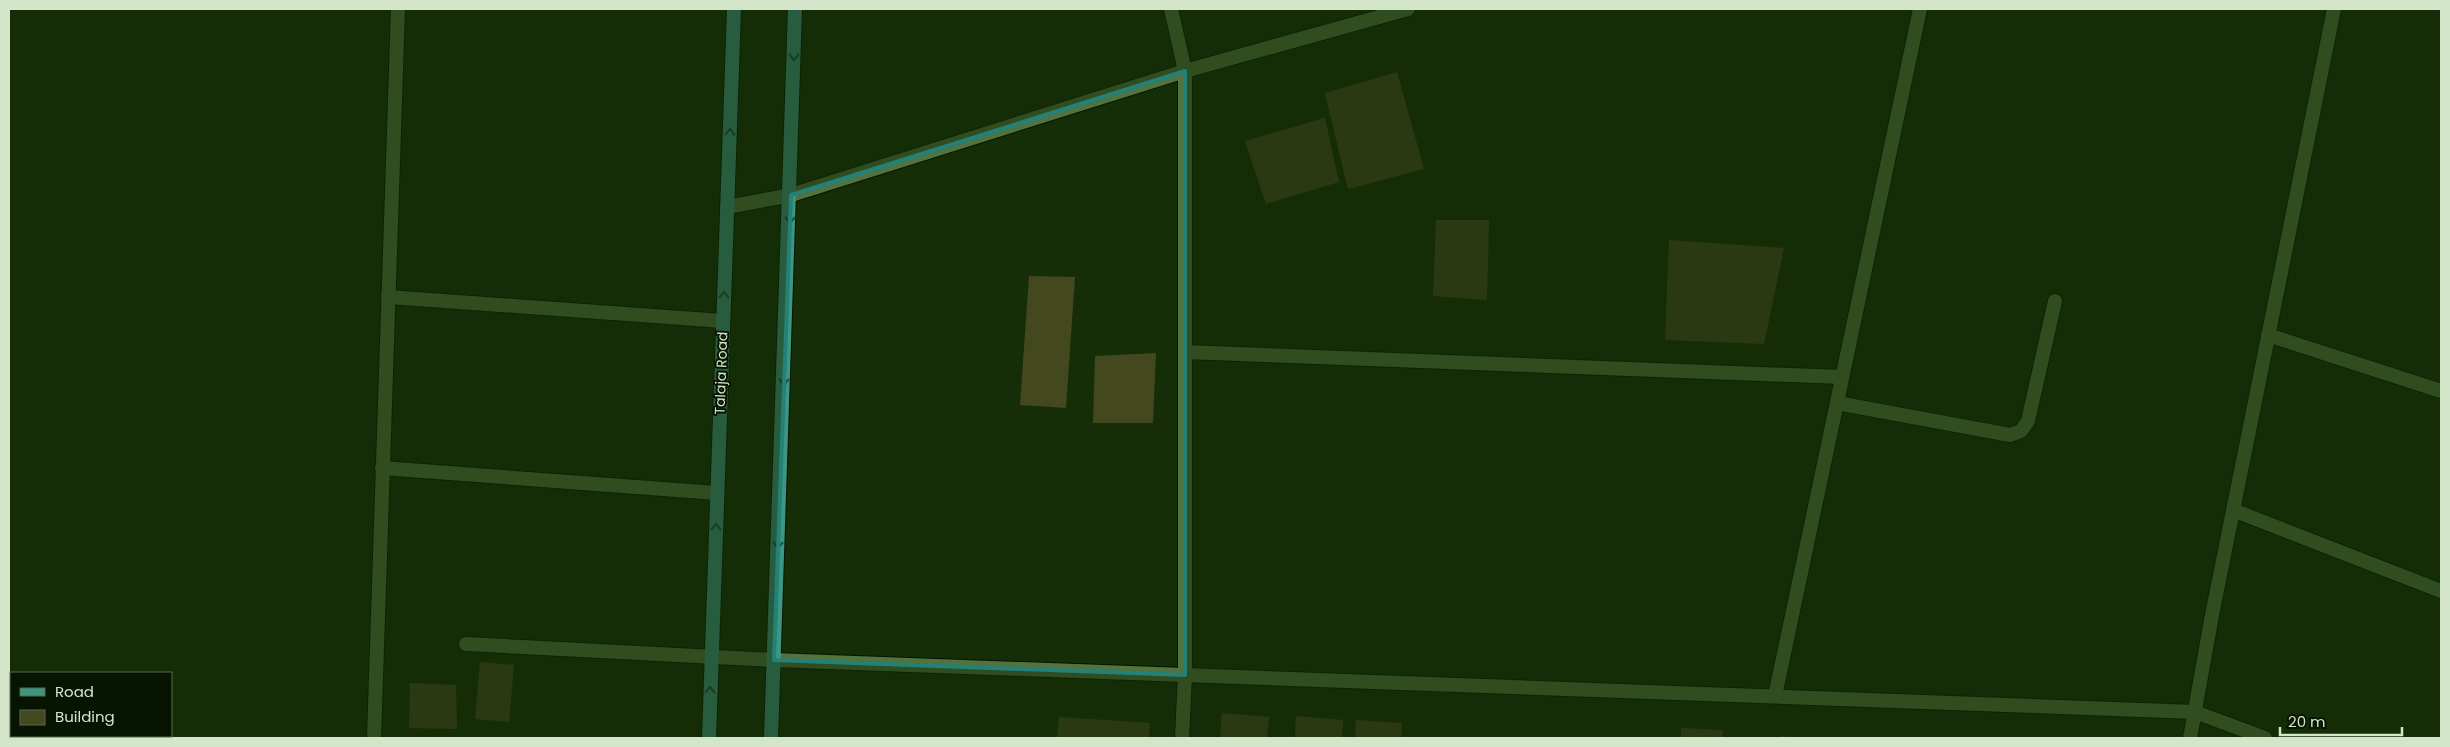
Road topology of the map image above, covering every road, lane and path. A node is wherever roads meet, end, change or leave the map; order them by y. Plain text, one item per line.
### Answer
1 (398, 9) edge
2 (734, 9) edge
3 (795, 9) edge
4 (1171, 9) edge
5 (1408, 9) edge
6 (1920, 9) edge
7 (2334, 9) edge
8 (1185, 71) junction
9 (791, 195) junction
10 (727, 207) junction
11 (388, 297) junction
12 (2055, 301) dead end
13 (723, 321) junction
14 (2268, 335) junction
15 (1185, 352) junction
16 (1842, 377) junction
17 (2441, 391) edge
18 (1837, 403) junction
19 (382, 468) junction
20 (717, 493) junction
21 (2233, 510) junction
22 (2441, 591) edge
23 (466, 644) dead end
24 (712, 656) junction
25 (774, 660) junction
26 (1185, 675) junction
27 (1775, 696) junction
28 (2194, 712) junction
29 (374, 738) edge
30 (709, 738) edge
31 (771, 738) edge
32 (1182, 738) edge
33 (2190, 738) edge
34 (2265, 738) edge

1 - 11 street
10 -> 2 main road, Talaja Road
3 -> 9 main road
4 - 8 street
5 - 8 street
6 - 16 street
7 - 14 street
8 - 9 street
8 - 15 street
9 - 10 street
9 -> 25 main road
13 -> 10 main road, Talaja Road
11 - 13 street
11 - 19 street
12 - 18 street
13 - 20 main road, Talaja Road
14 - 17 street
14 - 21 street
15 - 16 street
15 - 26 street
16 - 18 street
18 - 27 street
19 - 20 street
19 - 29 street
24 -> 20 main road, Talaja Road
21 - 22 street
21 - 28 street
23 - 24 street
24 - 25 street
30 -> 24 main road, Talaja Road
25 - 26 street
25 - 31 main road
26 - 27 street
26 - 32 street
27 - 28 street
28 - 33 street
28 - 34 street

